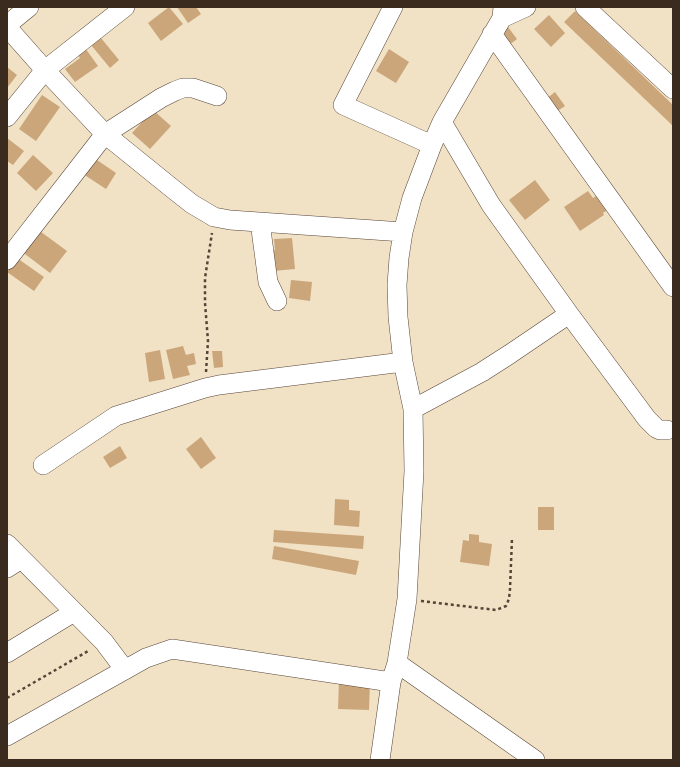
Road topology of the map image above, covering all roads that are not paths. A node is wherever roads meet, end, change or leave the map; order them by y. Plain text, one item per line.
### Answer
1 (29, 7) edge
2 (125, 7) edge
3 (393, 7) edge
4 (586, 7) edge
5 (511, 10) edge
6 (7, 26) edge
7 (492, 34) junction
8 (45, 70) junction
9 (673, 89) edge
10 (218, 96) dead end
11 (7, 117) edge
12 (442, 122) junction
13 (105, 134) junction
14 (432, 146) junction
15 (260, 222) junction
16 (403, 232) junction
17 (7, 260) edge
18 (673, 287) edge
19 (276, 300) dead end
20 (569, 314) junction
21 (403, 362) junction
22 (413, 409) junction
23 (667, 430) dead end
24 (43, 465) dead end
25 (7, 544) edge
26 (14, 563) edge
27 (74, 612) junction
28 (7, 653) edge
29 (397, 663) junction
30 (125, 670) junction
31 (391, 682) junction
32 (7, 736) edge
33 (380, 760) edge
34 (535, 760) edge

1 - 6 street
2 - 8 street
3 - 14 street
4 - 9 street
5 - 7 street
6 - 8 street
7 - 12 street
7 - 18 street
8 - 11 street
8 - 13 street
10 - 13 street
12 - 14 street
12 - 20 street
13 - 15 street
13 - 17 street
14 - 16 street
15 - 16 street
15 - 19 street
16 - 21 street
20 - 22 street
20 - 23 street
21 - 22 street
21 - 24 street
22 - 29 street
25 - 26 street
26 - 27 street
27 - 28 street
27 - 30 street
29 - 31 street
29 - 34 street
30 - 31 street
30 - 32 street
31 - 33 street

